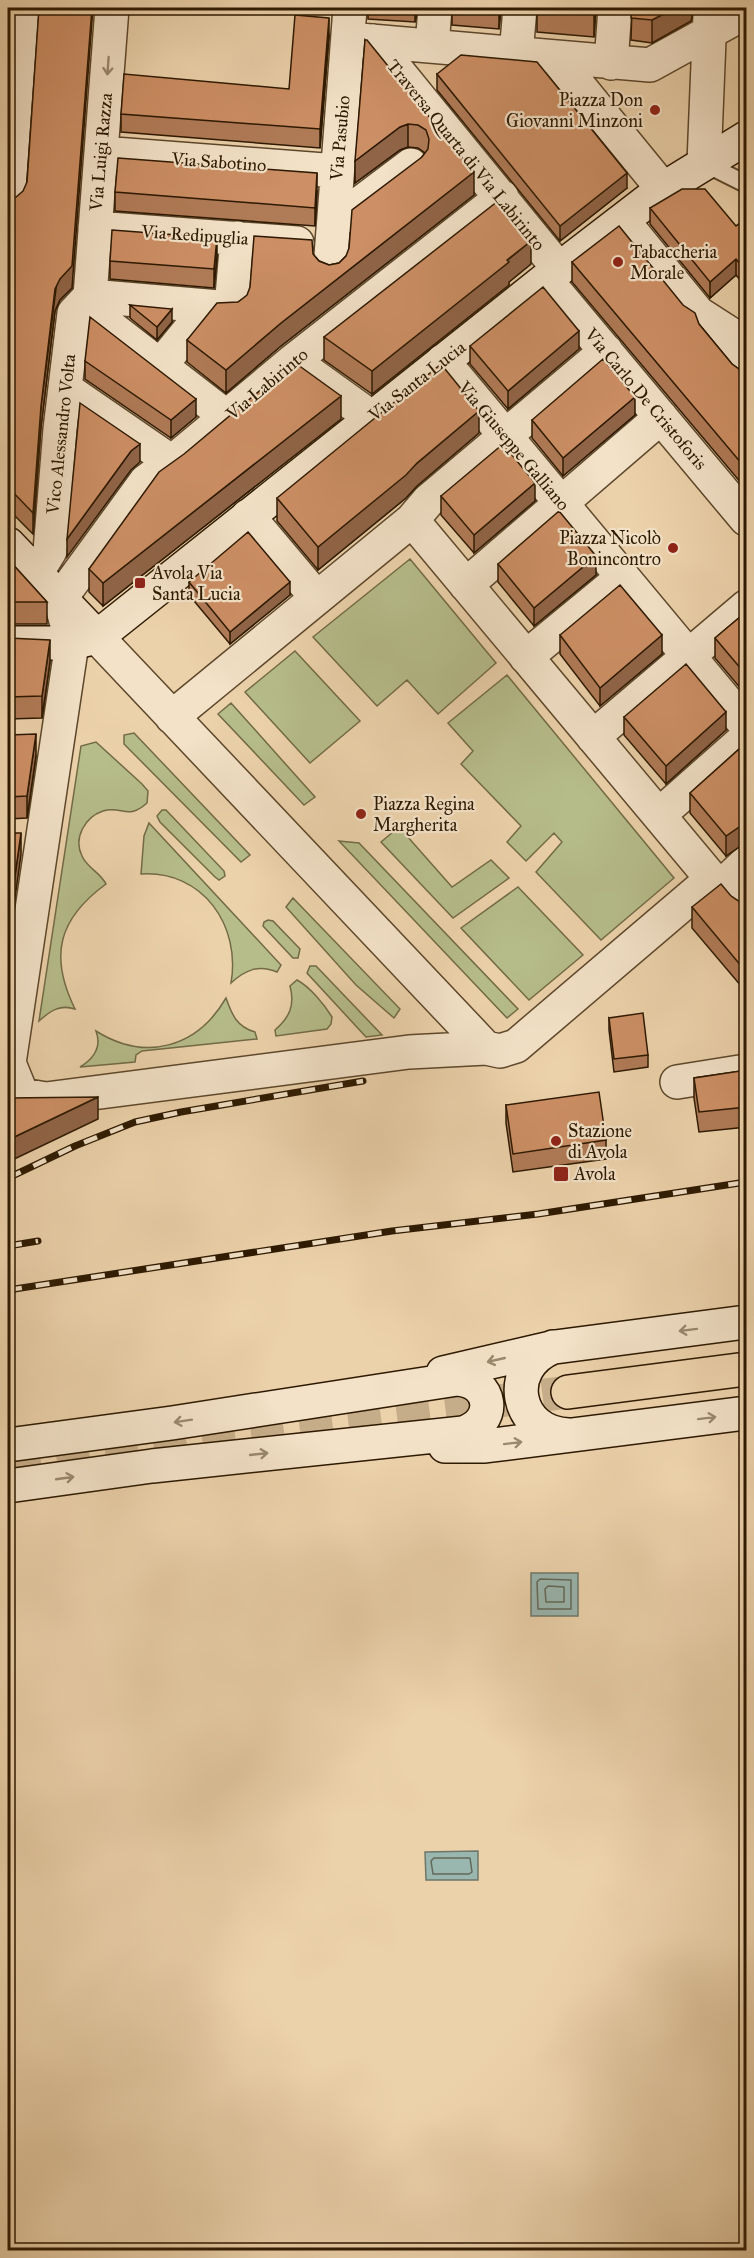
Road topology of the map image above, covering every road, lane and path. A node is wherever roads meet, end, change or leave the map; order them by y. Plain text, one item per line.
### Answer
1 (22, 8) edge
2 (112, 8) edge
3 (435, 8) edge
4 (520, 8) edge
5 (615, 8) edge
6 (747, 12) edge
7 (710, 19) edge
8 (357, 29) edge
9 (432, 46) junction
10 (516, 54) junction
11 (556, 58) junction
12 (619, 63) junction
13 (747, 138) edge
14 (101, 153) junction
15 (704, 163) junction
16 (411, 165) edge
17 (338, 171) junction
18 (747, 184) edge
19 (663, 189) junction
20 (501, 197) junction
21 (8, 202) edge
22 (623, 221) junction
23 (95, 228) junction
24 (237, 238) junction
25 (332, 246) junction
26 (552, 275) junction
27 (90, 296) junction
28 (209, 306) junction
29 (698, 313) junction
30 (747, 344) edge
31 (606, 351) junction
32 (443, 361) junction
33 (293, 362) junction
34 (160, 366) junction
35 (747, 372) edge
36 (66, 389) junction
37 (227, 417) junction
38 (371, 417) junction
39 (661, 417) junction
40 (505, 435) junction
41 (172, 462) junction
42 (561, 503) junction
43 (420, 510) junction
44 (248, 516) junction
45 (747, 519) edge
46 (8, 544) edge
47 (36, 574) junction
48 (476, 577) junction
49 (623, 577) junction
50 (311, 590) junction
51 (60, 599) junction
52 (747, 607) edge
53 (85, 640) junction
54 (8, 643) edge
55 (536, 648) junction
56 (689, 656) junction
57 (172, 717) junction
58 (747, 725) edge
59 (603, 729) junction
60 (747, 738) edge
61 (668, 807) junction
62 (734, 880) edge
63 (17, 923) edge
64 (12, 1016) edge
65 (486, 1048) junction
66 (747, 1071) edge
67 (677, 1082) dead end
68 (15, 1097) edge
69 (747, 1322) edge
70 (555, 1347) junction
71 (747, 1369) edge
72 (568, 1392) tunnel mouth
73 (345, 1396) junction
74 (747, 1413) edge
75 (575, 1436) junction
76 (350, 1444) junction
77 (8, 1445) edge
78 (8, 1486) edge

1 - 21 street
2 -> 14 street, Via Luigi Razza
3 - 9 street
4 - 10 street
5 - 12 street
6 - 7 street
7 - 12 street
7 - 15 street
8 - 9 street
8 - 17 street, Via Pasubio
8 - 20 street, Traversa Quarta di Via Labirinto
9 - 10 street
10 - 11 street
11 - 12 street
11 - 19 street
13 - 15 street, Via Santa Lucia
14 - 17 street, Via Sabotino
14 - 23 street, Via Luigi Razza
15 - 18 lane
15 - 19 street, Via Santa Lucia
16 - 25 street
17 - 25 street, Via Pasubio
19 - 22 street, Via Santa Lucia
20 - 26 street, Traversa Quarta di Via Labirinto
20 - 33 street, Via Labirinto
22 - 26 street, Via Santa Lucia
22 - 29 street
23 - 24 street, Via Redipuglia
23 - 27 street, Via Luigi Razza
24 - 25 street, Via Redipuglia
24 - 28 street
26 - 31 street, Via Carlo De Cristoforis
26 - 32 street, Via Santa Lucia
27 - 28 street
27 - 34 street
27 - 36 street, Vico Alessandro Volta
28 - 34 street
29 - 30 street
29 - 35 street
31 - 39 street, Via Carlo De Cristoforis
31 - 40 street
32 - 38 street, Via Santa Lucia
32 - 40 street, Via Giuseppe Galliano
33 - 37 street, Via Labirinto
33 - 38 street
34 - 37 street
36 - 41 street
36 - 47 street, Vico Alessandro Volta
37 - 41 street, Via Labirinto
38 - 44 street, Via Santa Lucia
39 - 42 street
39 - 45 street, Via Carlo De Cristoforis
40 - 42 street, Via Giuseppe Galliano
40 - 43 street
41 - 51 street, Via Labirinto
42 - 48 street
42 - 49 street, Via Giuseppe Galliano
43 - 48 street
43 - 50 street
44 - 50 street
44 - 53 street, Via Santa Lucia
46 - 47 street
47 - 51 street
48 - 55 street
49 - 55 street
49 - 56 street, Via Giuseppe Galliano
50 - 57 street
51 - 53 street
52 - 56 street
53 - 54 street
53 - 57 street
53 - 63 street
55 - 59 street
56 - 58 street, Via Giuseppe Galliano
56 - 59 street
57 - 65 street
59 - 61 street
60 - 61 street
61 - 62 street
62 - 65 street
63 - 64 street
64 - 68 street
65 - 68 street
66 - 67 street
69 -> 70 street
70 -> 73 street
70 - 75 street
71 - 72 main road
73 - 76 street
73 -> 77 street
75 -> 74 street
76 -> 75 street
78 -> 76 street

